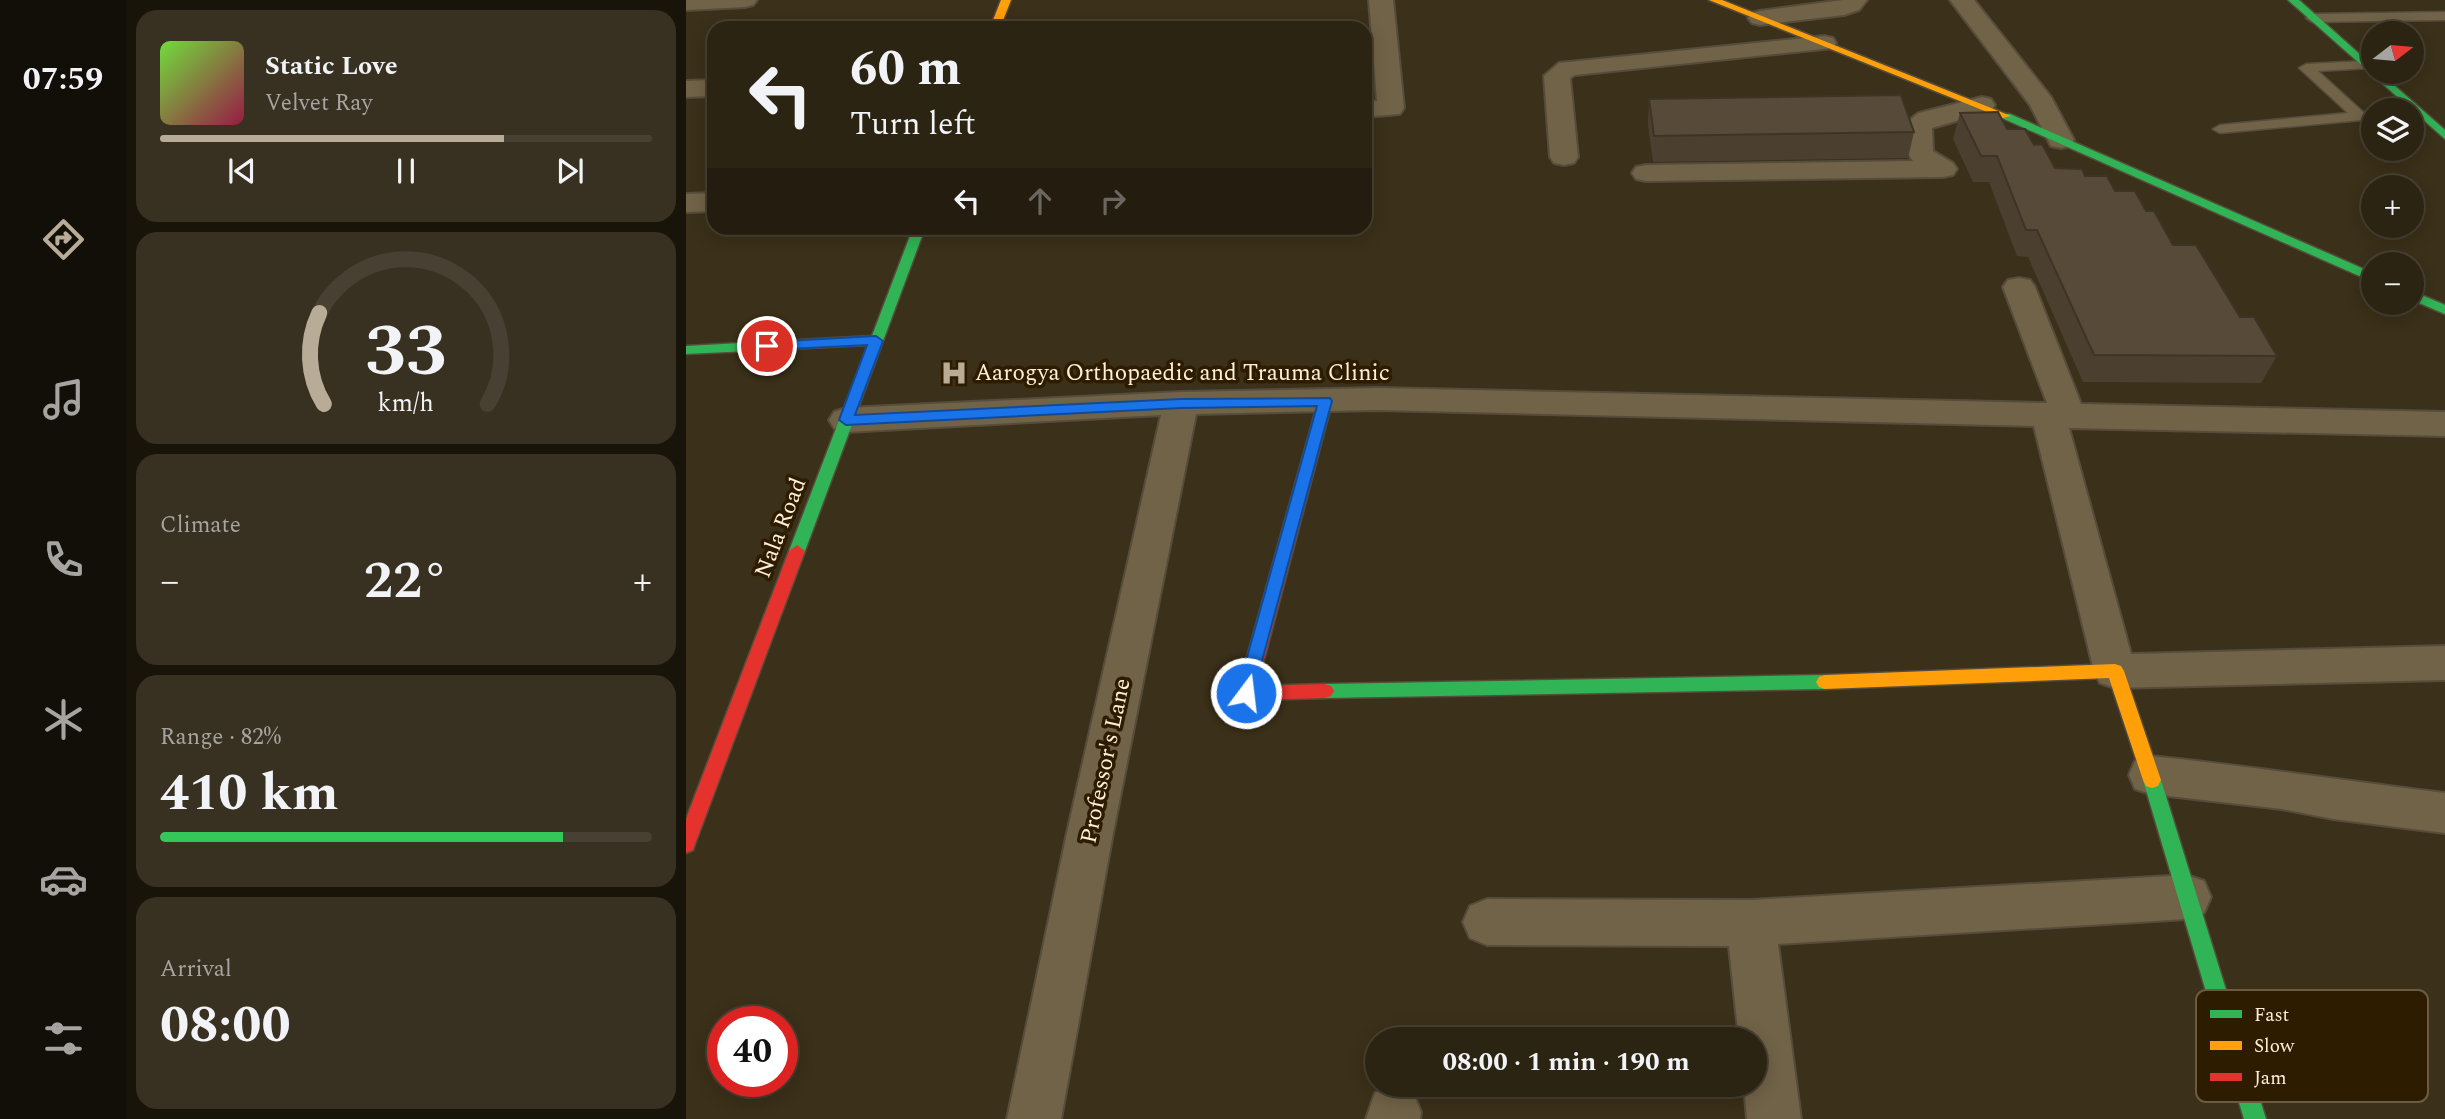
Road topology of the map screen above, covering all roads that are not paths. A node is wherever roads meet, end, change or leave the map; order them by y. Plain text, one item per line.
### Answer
1 (745, 0) edge
2 (1006, 0) edge
3 (1381, 0) edge
4 (1714, 0) edge
5 (1855, 0) edge
6 (1962, 0) edge
7 (2293, 0) edge
8 (686, 3) edge
9 (2445, 16) edge
10 (1760, 18) junction
11 (2312, 18) junction
12 (998, 21) edge
13 (1824, 43) junction
14 (2361, 61) edge
15 (2361, 65) edge
16 (2385, 84) edge
17 (707, 88) edge
18 (686, 89) edge
19 (2399, 98) edge
20 (1982, 105) junction
21 (1372, 109) edge
22 (2361, 111) edge
23 (2361, 117) edge
24 (2424, 120) edge
25 (2220, 129) dead end
26 (2445, 136) edge
27 (2061, 140) junction
28 (1564, 157) dead end
29 (1646, 173) dead end
30 (707, 202) edge
31 (686, 203) edge
32 (916, 235) edge
33 (2361, 273) edge
34 (2019, 287) dead end
35 (2424, 300) edge
36 (2445, 310) edge
37 (876, 341) junction
38 (686, 350) edge
39 (1325, 401) junction
40 (1181, 403) junction
41 (2059, 416) junction
42 (846, 420) junction
43 (2445, 424) edge
44 (2445, 663) edge
45 (2115, 671) junction
46 (2151, 775) junction
47 (2443, 816) edge
48 (686, 844) edge
49 (2187, 897) junction
50 (1487, 922) dead end
51 (1751, 923) junction
52 (2215, 990) edge
53 (2250, 1102) edge
54 (1034, 1119) edge
55 (1773, 1119) edge
56 (2255, 1119) edge

1 - 8 street
2 - 12 main road
3 - 21 street
4 - 10 main road
5 - 10 street
6 - 27 street
7 - 11 main road
9 - 11 lane
10 - 13 main road
11 - 14 main road
13 - 20 main road
13 - 28 street
15 - 22 lane
16 - 19 main road
17 - 18 street
20 - 27 main road
20 - 29 street
23 - 25 lane
24 - 26 main road
27 - 33 main road
30 - 31 street
32 - 37 main road, Nala Road
34 - 41 street
35 - 36 main road
37 - 38 main road
37 - 42 main road, Nala Road
39 - 40 street
39 - 41 street
39 - 45 main road
40 - 42 street
40 - 54 street, Professor's Lane
41 - 43 street
41 - 45 street
42 - 48 main road, Nala Road
44 - 45 street
45 - 46 main road
46 - 47 street
46 - 49 main road
49 - 51 street
49 - 52 main road
50 - 51 street
51 - 55 street
53 - 56 main road

